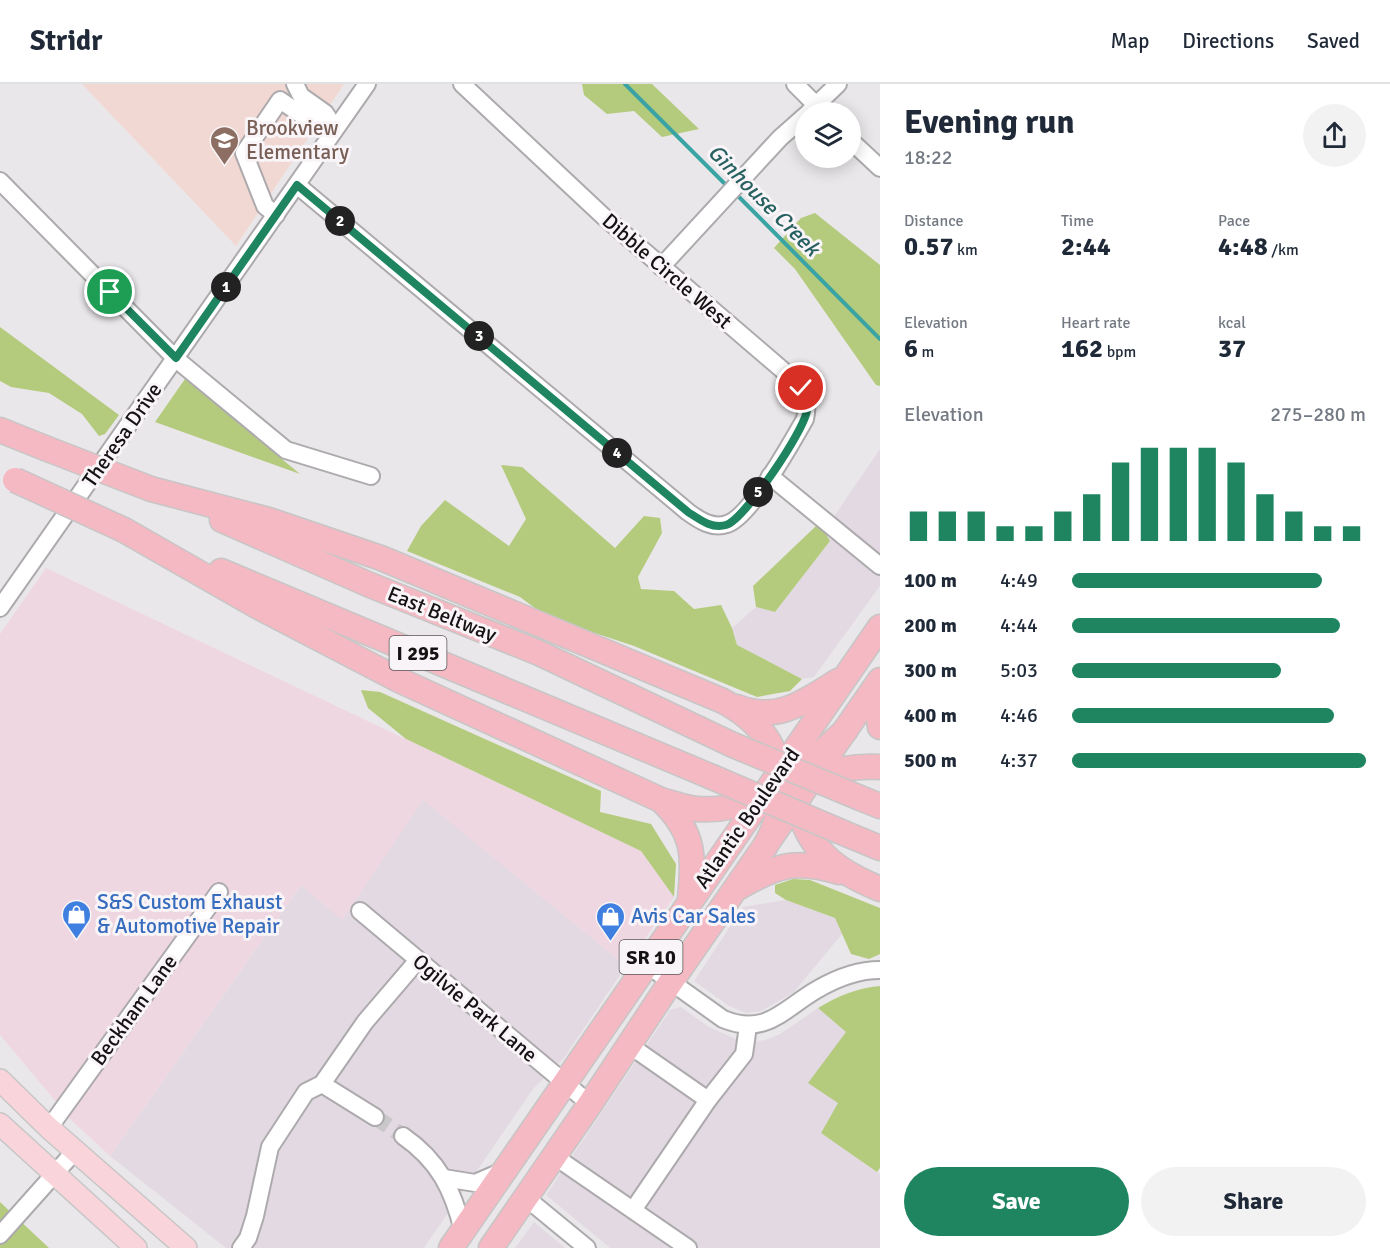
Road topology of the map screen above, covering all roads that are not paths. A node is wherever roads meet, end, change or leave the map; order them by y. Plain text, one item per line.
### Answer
1 (295, 84) edge
2 (367, 84) edge
3 (462, 84) edge
4 (795, 84) edge
5 (838, 84) edge
6 (808, 102) edge
7 (822, 102) edge
8 (795, 126) edge
9 (335, 128) junction
10 (861, 150) edge
11 (880, 168) edge
12 (0, 181) edge
13 (297, 185) junction
14 (276, 215) junction
15 (661, 267) junction
16 (176, 358) junction
17 (0, 430) edge
18 (371, 476) dead end
19 (770, 476) junction
20 (8, 477) edge
21 (151, 489) junction
22 (124, 530) junction
23 (880, 566) edge
24 (0, 608) edge
25 (880, 627) edge
26 (845, 677) junction
27 (880, 681) edge
28 (723, 701) junction
29 (880, 727) edge
30 (880, 768) edge
31 (786, 787) junction
32 (662, 800) junction
33 (870, 802) edge
34 (880, 848) edge
35 (848, 875) junction
36 (880, 889) edge
37 (734, 890) junction
38 (219, 892) dead end
39 (690, 899) junction
40 (360, 911) dead end
41 (418, 960) junction
42 (646, 964) junction
43 (880, 970) edge
44 (670, 982) junction
45 (748, 1026) junction
46 (629, 1045) junction
47 (0, 1080) edge
48 (322, 1084) junction
49 (565, 1084) junction
50 (708, 1100) junction
51 (590, 1104) junction
52 (375, 1117) tunnel mouth
53 (0, 1124) edge
54 (50, 1128) junction
55 (403, 1136) tunnel mouth
56 (75, 1150) junction
57 (554, 1156) junction
58 (506, 1170) junction
59 (54, 1174) junction
60 (444, 1178) junction
61 (525, 1197) junction
62 (633, 1210) junction
63 (1, 1231) edge
64 (457, 1240) edge
65 (136, 1248) edge
66 (186, 1248) edge
67 (241, 1248) edge
68 (491, 1248) edge
69 (587, 1248) edge
70 (688, 1248) edge

1 - 9 street
2 - 9 street, Theresa Drive
3 - 15 street, Dibble Circle West
4 - 6 street
5 - 7 street
8 - 15 street
9 - 13 street, Theresa Drive
9 - 14 street
10 - 11 street
12 - 16 street
13 - 14 street, Theresa Drive
13 - 19 street, Dibble Circle West
14 - 16 street, Theresa Drive
15 - 19 street, Dibble Circle West
16 - 18 street
16 - 24 street, Theresa Drive
17 - 21 highway, East Beltway / I 295, bridge
19 - 23 street
20 - 22 highway, I 295, bridge
21 - 28 highway
21 - 33 highway, East Beltway / I 295, bridge
22 - 32 highway
22 - 34 highway, I 295, bridge
25 - 26 highway, Atlantic Boulevard
26 - 28 highway
26 - 31 highway, Atlantic Boulevard
27 - 29 highway
27 - 31 highway, Atlantic Boulevard
28 - 31 highway
30 - 31 highway
31 - 32 highway
31 - 35 highway
31 - 37 highway, Atlantic Boulevard / SR 10
31 - 39 highway, Atlantic Boulevard / SR 10
32 - 39 highway
35 - 36 highway
35 - 37 highway
37 - 44 highway, Atlantic Boulevard / SR 10
38 - 54 street, Beckham Lane
39 - 42 highway, Atlantic Boulevard / SR 10
40 - 41 street, Ogilvie Park Lane
41 - 48 street
41 - 49 street, Ogilvie Park Lane
42 - 44 street
42 - 49 highway, Atlantic Boulevard / SR 10
43 - 45 street
44 - 45 street
44 - 46 highway, Atlantic Boulevard / SR 10
45 - 50 street
46 - 50 street
46 - 51 highway, Atlantic Boulevard / SR 10
47 - 54 main road
48 - 52 street
48 - 67 street
49 - 51 street, Ogilvie Park Lane
49 - 58 highway, Atlantic Boulevard / SR 10
50 - 62 street
51 - 57 highway, Atlantic Boulevard / SR 10
53 - 59 main road
54 - 56 main road
55 - 60 street
56 - 59 street
56 - 66 main road
57 - 61 highway, Atlantic Boulevard / SR 10
57 - 62 street
58 - 60 street
58 - 64 highway, Atlantic Boulevard / SR 10
59 - 63 street
59 - 65 main road
60 - 64 street
61 - 68 highway, Atlantic Boulevard / SR 10
61 - 69 street
62 - 70 street

